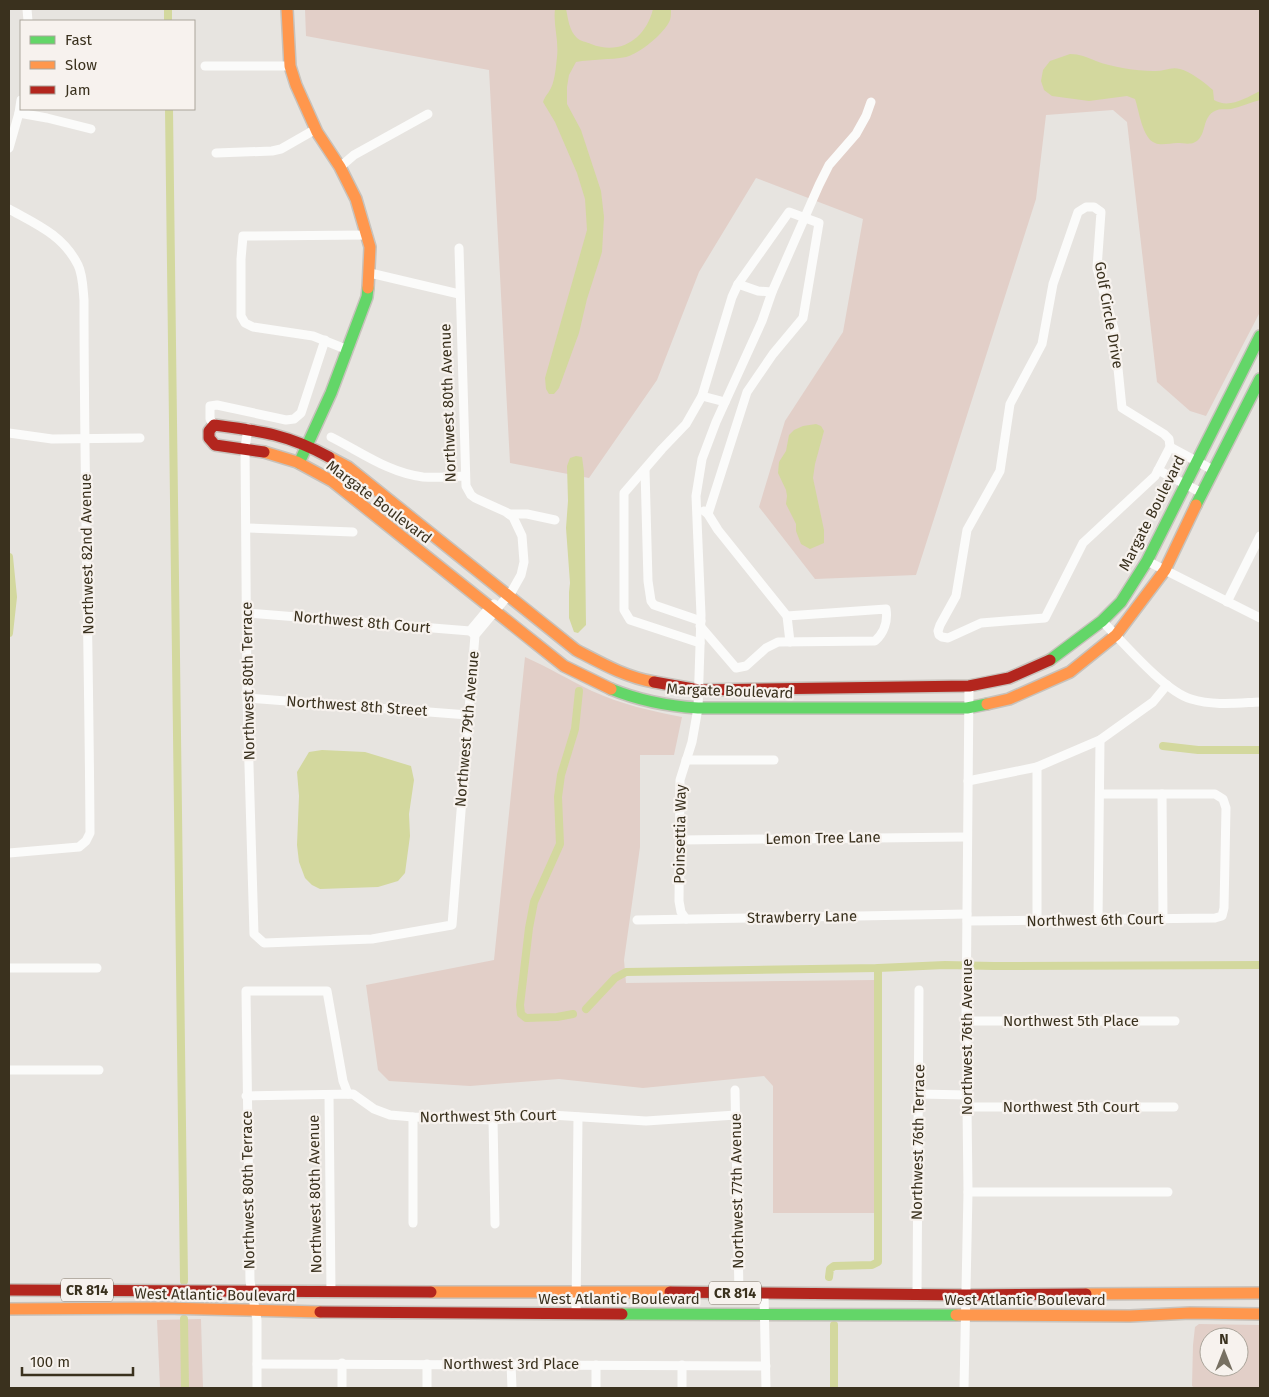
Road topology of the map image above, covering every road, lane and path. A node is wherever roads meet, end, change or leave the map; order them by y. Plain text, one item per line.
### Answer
1 (287, 9) edge
2 (205, 66) dead end
3 (290, 66) junction
4 (871, 102) dead end
5 (20, 106) edge
6 (19, 113) junction
7 (428, 114) dead end
8 (91, 129) dead end
9 (316, 129) junction
10 (9, 148) edge
11 (216, 152) dead end
12 (340, 167) junction
13 (9, 209) edge
14 (806, 217) junction
15 (367, 235) junction
16 (459, 248) dead end
17 (370, 274) junction
18 (738, 284) junction
19 (772, 292) junction
20 (459, 294) junction
21 (1260, 336) edge
22 (325, 340) junction
23 (348, 350) junction
24 (1260, 378) edge
25 (702, 396) junction
26 (725, 402) junction
27 (214, 425) junction
28 (248, 428) junction
29 (9, 433) edge
30 (332, 437) dead end
31 (140, 438) dead end
32 (84, 440) junction
33 (307, 445) junction
34 (1170, 447) junction
35 (245, 448) junction
36 (1196, 461) junction
37 (299, 463) junction
38 (644, 470) junction
39 (1158, 470) junction
40 (1213, 470) junction
41 (465, 476) junction
42 (1184, 484) junction
43 (1202, 493) junction
44 (696, 506) junction
45 (509, 514) junction
46 (708, 514) junction
47 (555, 520) dead end
48 (247, 528) junction
49 (353, 532) dead end
50 (1260, 536) edge
51 (1147, 561) junction
52 (1165, 570) junction
53 (507, 596) junction
54 (1227, 602) junction
55 (492, 609) junction
56 (247, 613) junction
57 (786, 616) junction
58 (1260, 618) edge
59 (1102, 621) junction
60 (701, 624) junction
61 (472, 633) junction
62 (1116, 635) junction
63 (790, 642) junction
64 (700, 643) junction
65 (1167, 685) junction
66 (968, 686) junction
67 (699, 690) junction
68 (247, 698) junction
69 (1260, 702) edge
70 (698, 708) junction
71 (967, 708) junction
72 (468, 715) junction
73 (1100, 740) junction
74 (686, 760) junction
75 (774, 760) dead end
76 (1036, 767) junction
77 (968, 781) junction
78 (1101, 794) junction
79 (1162, 794) junction
80 (966, 837) junction
81 (680, 840) junction
82 (9, 853) edge
83 (967, 918) junction
84 (1163, 918) junction
85 (686, 919) junction
86 (637, 920) dead end
87 (1098, 921) junction
88 (1036, 922) junction
89 (452, 925) joint
90 (9, 968) edge
91 (97, 968) dead end
92 (919, 990) dead end
93 (966, 1021) junction
94 (1175, 1021) dead end
95 (9, 1070) edge
96 (99, 1070) dead end
97 (735, 1090) dead end
98 (348, 1094) junction
99 (919, 1094) junction
100 (329, 1095) junction
101 (967, 1095) junction
102 (246, 1096) junction
103 (967, 1107) junction
104 (1174, 1107) dead end
105 (736, 1115) junction
106 (413, 1117) junction
107 (578, 1117) junction
108 (493, 1120) junction
109 (968, 1192) junction
110 (1168, 1192) dead end
111 (413, 1223) dead end
112 (495, 1224) dead end
113 (9, 1290) edge
114 (576, 1291) junction
115 (250, 1292) junction
116 (331, 1292) junction
117 (739, 1293) junction
118 (1260, 1293) edge
119 (764, 1294) junction
120 (917, 1294) junction
121 (966, 1295) junction
122 (9, 1309) edge
123 (254, 1311) junction
124 (764, 1313) junction
125 (576, 1314) junction
126 (1260, 1314) edge
127 (964, 1315) junction
128 (257, 1364) junction
129 (342, 1364) junction
130 (426, 1364) junction
131 (511, 1364) junction
132 (596, 1365) junction
133 (682, 1365) junction
134 (766, 1366) junction
135 (257, 1388) edge
136 (342, 1388) edge
137 (427, 1388) edge
138 (512, 1388) edge
139 (596, 1388) edge
140 (682, 1388) edge
141 (766, 1388) edge
142 (964, 1388) edge

1 - 3 street
2 - 3 street
3 - 9 street
4 - 14 street, Poinsettia Way
5 - 6 street
6 - 8 street
6 - 10 street
7 - 12 street
9 - 11 street
9 - 12 street
12 - 15 street
13 - 32 street, Northwest 82nd Avenue
14 - 18 street
14 - 19 street, Poinsettia Way
14 - 46 street
15 - 17 street
15 - 22 street
16 - 20 street, Northwest 80th Avenue
17 - 20 street
17 - 23 street
18 - 19 street
18 - 25 street
19 - 26 street, Poinsettia Way
20 - 41 street, Northwest 80th Avenue
21 - 36 street, Margate Boulevard
22 - 23 street
22 - 27 street
23 - 33 street
24 - 40 street, Margate Boulevard
25 - 26 street
25 - 38 street
26 - 44 street, Poinsettia Way
27 - 28 street, Margate Boulevard
27 - 35 street, Margate Boulevard
28 - 33 street, Margate Boulevard
28 - 35 street, Northwest 80th Terrace
29 - 32 street
30 - 41 street, Margate Boulevard
31 - 32 street
32 - 82 street, Northwest 82nd Avenue
33 - 37 street
33 - 53 street, Margate Boulevard
34 - 36 street, Golf Circle Drive
34 - 39 street, Golf Circle Drive
34 - 39 street, Golf Circle Drive
35 - 37 street, Margate Boulevard
35 - 48 street, Northwest 80th Terrace
36 - 40 street, Golf Circle Drive
36 - 42 street, Margate Boulevard
37 - 55 street, Margate Boulevard
38 - 60 street
38 - 64 street
39 - 42 street
40 - 43 street, Margate Boulevard
41 - 45 street, Northwest 80th Avenue
42 - 43 street
42 - 51 street, Margate Boulevard
43 - 52 street, Margate Boulevard
44 - 46 street
44 - 60 street, Poinsettia Way
45 - 47 street, Northwest 80th Avenue
45 - 53 street
46 - 57 street
48 - 49 street
48 - 56 street, Northwest 80th Terrace
50 - 54 street
51 - 52 street
51 - 59 street, Margate Boulevard
52 - 54 street
52 - 62 street, Margate Boulevard
53 - 55 street, Northwest 79th Avenue
53 - 67 street, Margate Boulevard
54 - 58 street
55 - 61 street, Northwest 79th Avenue
55 - 70 street, Margate Boulevard
56 - 61 street, Northwest 8th Court
56 - 68 street, Northwest 80th Terrace
57 - 63 street
57 - 63 street
59 - 62 street
59 - 66 street, Margate Boulevard
60 - 63 street
60 - 64 street, Poinsettia Way
61 - 72 street, Northwest 79th Avenue
62 - 65 street
62 - 71 street, Margate Boulevard
64 - 67 street, Poinsettia Way
65 - 69 street
65 - 73 street
66 - 67 street, Margate Boulevard
66 - 71 street, Northwest 76th Avenue
67 - 70 street, Poinsettia Way
68 - 72 street, Northwest 8th Street
68 - 89 street, Northwest 80th Terrace
70 - 71 street, Margate Boulevard
70 - 74 street, Poinsettia Way
71 - 77 street, Northwest 76th Avenue
72 - 89 street, Northwest 79th Avenue
73 - 76 street
73 - 78 street
74 - 75 street
74 - 81 street, Poinsettia Way
76 - 77 street
76 - 88 street
77 - 80 street, Northwest 76th Avenue
78 - 79 street
78 - 87 street
79 - 84 street
79 - 84 street, Northwest 6th Court
80 - 81 street, Lemon Tree Lane
80 - 83 street, Northwest 76th Avenue
81 - 85 street, Poinsettia Way
83 - 85 street, Strawberry Lane
83 - 88 street, Northwest 6th Court
83 - 93 street, Northwest 76th Avenue
84 - 87 street, Northwest 6th Court
85 - 86 street, Strawberry Lane
87 - 88 street, Northwest 6th Court
90 - 91 street
92 - 99 street, Northwest 76th Terrace
93 - 94 street, Northwest 5th Place
93 - 101 street, Northwest 76th Avenue
95 - 96 street
97 - 105 street, Northwest 77th Avenue
98 - 100 street
98 - 102 street, Northwest 80th Terrace
98 - 106 street, Northwest 5th Court
99 - 101 street
99 - 120 street, Northwest 76th Terrace
100 - 102 street
100 - 116 street, Northwest 80th Avenue
101 - 103 street, Northwest 76th Avenue
102 - 115 street, Northwest 80th Terrace
103 - 104 street, Northwest 5th Court
103 - 109 street, Northwest 76th Avenue
105 - 107 street, Northwest 5th Court
105 - 117 street, Northwest 77th Avenue
106 - 108 street, Northwest 5th Court
106 - 111 street
107 - 108 street, Northwest 5th Court
107 - 114 street
108 - 112 street
109 - 110 street
109 - 121 street, Northwest 76th Avenue
113 - 115 street, West Atlantic Boulevard / CR 814
114 - 116 street, West Atlantic Boulevard / CR 814
114 - 117 street, West Atlantic Boulevard / CR 814
114 - 125 street
115 - 116 street, West Atlantic Boulevard / CR 814
115 - 123 street, Northwest 80th Terrace
117 - 119 street, West Atlantic Boulevard / CR 814
118 - 121 street, West Atlantic Boulevard / CR 814
119 - 120 street, West Atlantic Boulevard / CR 814
119 - 124 street
120 - 121 street, West Atlantic Boulevard / CR 814
121 - 127 street, Northwest 76th Avenue
122 - 123 street, West Atlantic Boulevard / CR 814
123 - 125 street, West Atlantic Boulevard / CR 814
123 - 128 street, Northwest 80th Terrace
124 - 125 street, West Atlantic Boulevard / CR 814
124 - 127 street, West Atlantic Boulevard / CR 814
124 - 134 street
126 - 127 street, West Atlantic Boulevard / CR 814
127 - 142 street, Northwest 76th Avenue
128 - 129 street, Northwest 3rd Place
128 - 135 street, Northwest 80th Terrace
129 - 130 street, Northwest 3rd Place
129 - 136 street
130 - 131 street, Northwest 3rd Place
130 - 137 street
131 - 132 street, Northwest 3rd Place
131 - 138 street
132 - 133 street, Northwest 3rd Place
132 - 139 street
133 - 134 street, Northwest 3rd Place
133 - 140 street
134 - 141 street

